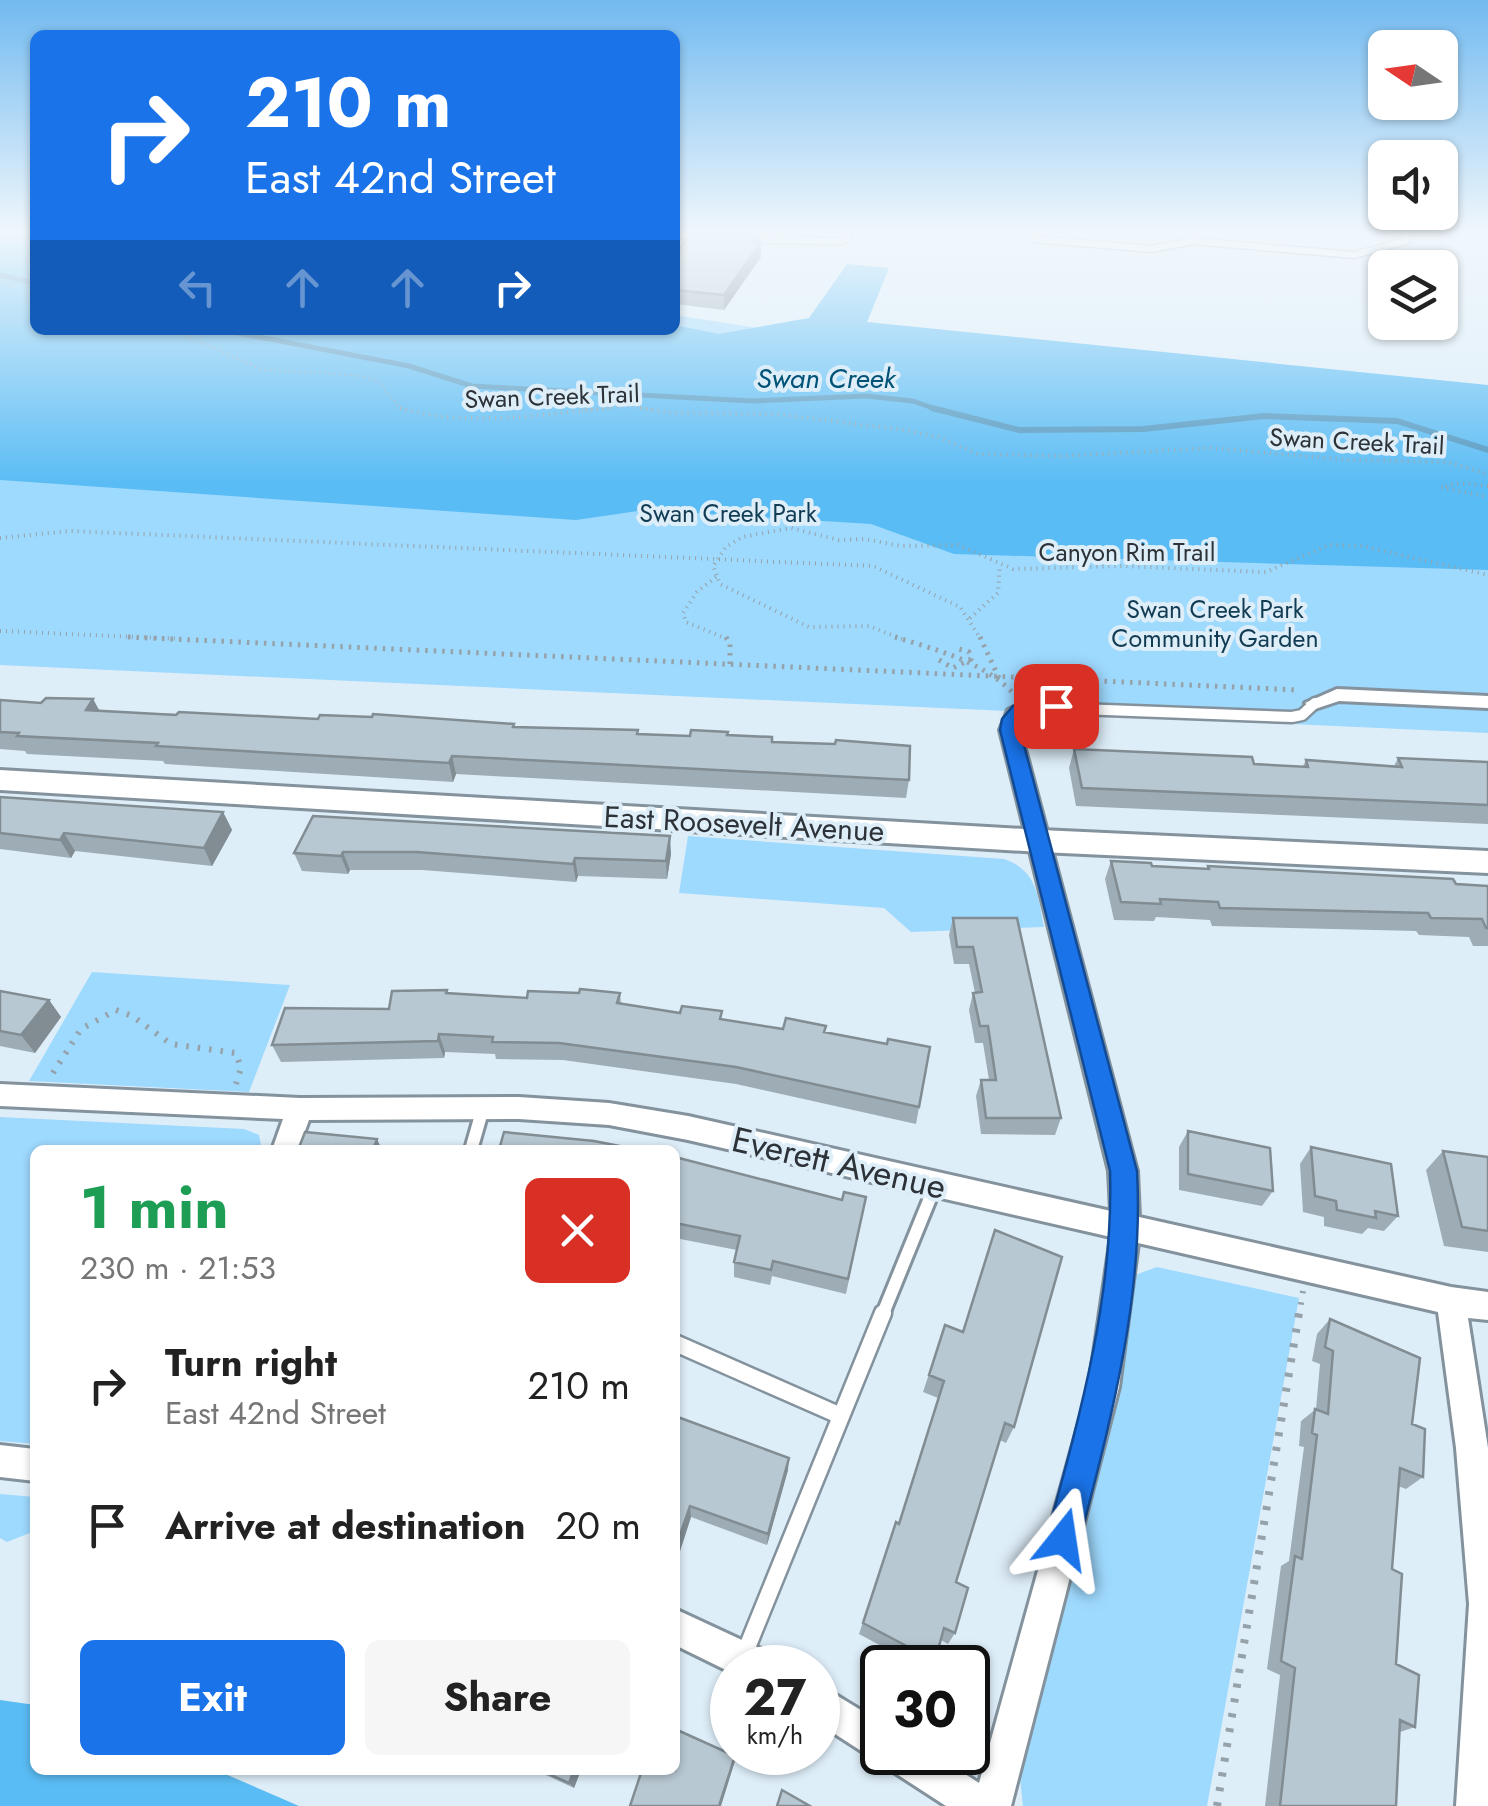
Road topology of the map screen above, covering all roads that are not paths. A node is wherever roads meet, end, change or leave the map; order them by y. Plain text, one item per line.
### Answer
1 (1488, 702) edge
2 (1315, 703) joint
3 (1026, 707) joint
4 (0, 780) edge
5 (1041, 841) junction
6 (1488, 862) edge
7 (0, 1095) edge
8 (483, 1108) junction
9 (300, 1109) junction
10 (287, 1145) edge
11 (472, 1145) edge
12 (935, 1185) junction
13 (1126, 1228) junction
14 (1451, 1301) junction
15 (1488, 1306) edge
16 (680, 1345) edge
17 (842, 1416) junction
18 (0, 1462) edge
19 (30, 1465) edge
20 (680, 1630) edge
21 (712, 1645) edge
22 (759, 1645) edge
23 (932, 1775) edge
24 (980, 1806) edge
25 (992, 1806) edge
26 (1476, 1806) edge

1 - 2 street
2 - 3 lane
3 - 5 street
4 - 5 street, East Roosevelt Avenue
5 - 6 street, East Roosevelt Avenue
5 - 13 street
7 - 9 street, Everett Avenue
8 - 9 street, Everett Avenue
8 - 11 lane
8 - 12 street, Everett Avenue
9 - 10 street
12 - 13 street, Everett Avenue
12 - 17 lane
13 - 14 street, Everett Avenue
13 - 25 street
14 - 15 street, Everett Avenue
14 - 26 street
16 - 17 lane
17 - 22 lane
18 - 19 street
20 - 21 street
23 - 24 street

